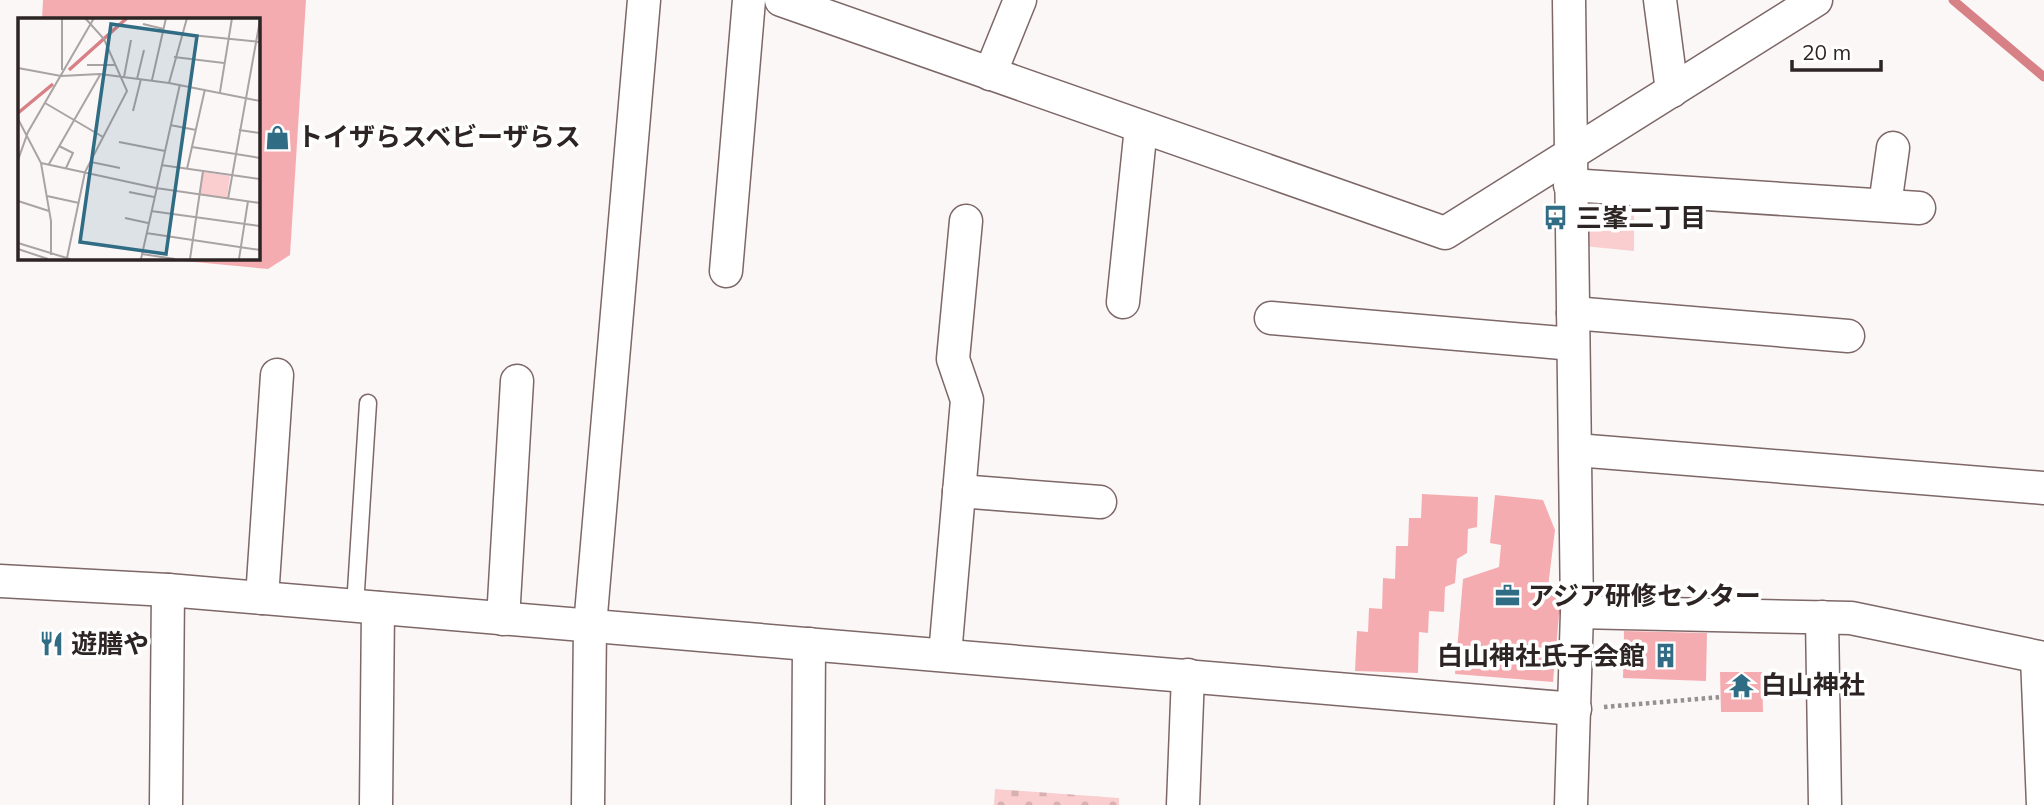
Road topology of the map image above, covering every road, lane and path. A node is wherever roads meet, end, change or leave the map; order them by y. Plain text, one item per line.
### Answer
1 (644, 0) edge
2 (749, 0) edge
3 (781, 0) edge
4 (1020, 0) edge
5 (1569, 0) edge
6 (1660, 0) edge
7 (1816, 0) edge
8 (990, 74) junction
9 (1672, 91) junction
10 (1141, 127) junction
11 (1893, 148) dead end
12 (1570, 170) junction
13 (1885, 205) junction
14 (1919, 208) dead end
15 (966, 221) dead end
16 (726, 271) dead end
17 (1123, 302) dead end
18 (1271, 318) dead end
19 (1573, 328) junction
20 (1848, 335) dead end
21 (276, 376) dead end
22 (517, 381) dead end
23 (368, 403) dead end
24 (1576, 450) junction
25 (2044, 488) edge
26 (960, 491) junction
27 (1100, 502) dead end
28 (0, 581) edge
29 (167, 590) junction
30 (262, 598) junction
31 (366, 607) junction
32 (1577, 611) junction
33 (1822, 617) junction
34 (503, 619) junction
35 (590, 626) junction
36 (809, 644) junction
37 (945, 655) junction
38 (2040, 658) edge
39 (1188, 675) junction
40 (1721, 698) dead end
41 (1575, 709) junction
42 (166, 805) edge
43 (376, 805) edge
44 (588, 805) edge
45 (808, 805) edge
46 (1183, 805) edge
47 (1571, 805) edge
48 (1825, 805) edge
49 (2043, 805) edge

1 - 35 street
2 - 16 street
3 - 8 street
4 - 8 street
5 - 12 street
6 - 9 street
7 - 9 street
8 - 10 street
9 - 12 street
10 - 12 street
10 - 17 street
11 - 13 street
12 - 13 street
12 - 19 street
13 - 14 street
15 - 26 street
18 - 19 street
19 - 20 street
19 - 24 street
21 - 30 street
22 - 34 street
23 - 31 lane
24 - 25 street
24 - 32 street
26 - 27 street
26 - 37 street
28 - 29 street
29 - 30 street
29 - 42 street
30 - 31 street
31 - 34 street
31 - 43 street
32 - 33 street
32 - 41 street
33 - 38 street
33 - 48 street
34 - 35 street
35 - 36 street
35 - 44 street
36 - 37 street
36 - 45 street
37 - 39 street
38 - 49 street
39 - 41 street
39 - 46 street
40 - 41 path
41 - 47 street

